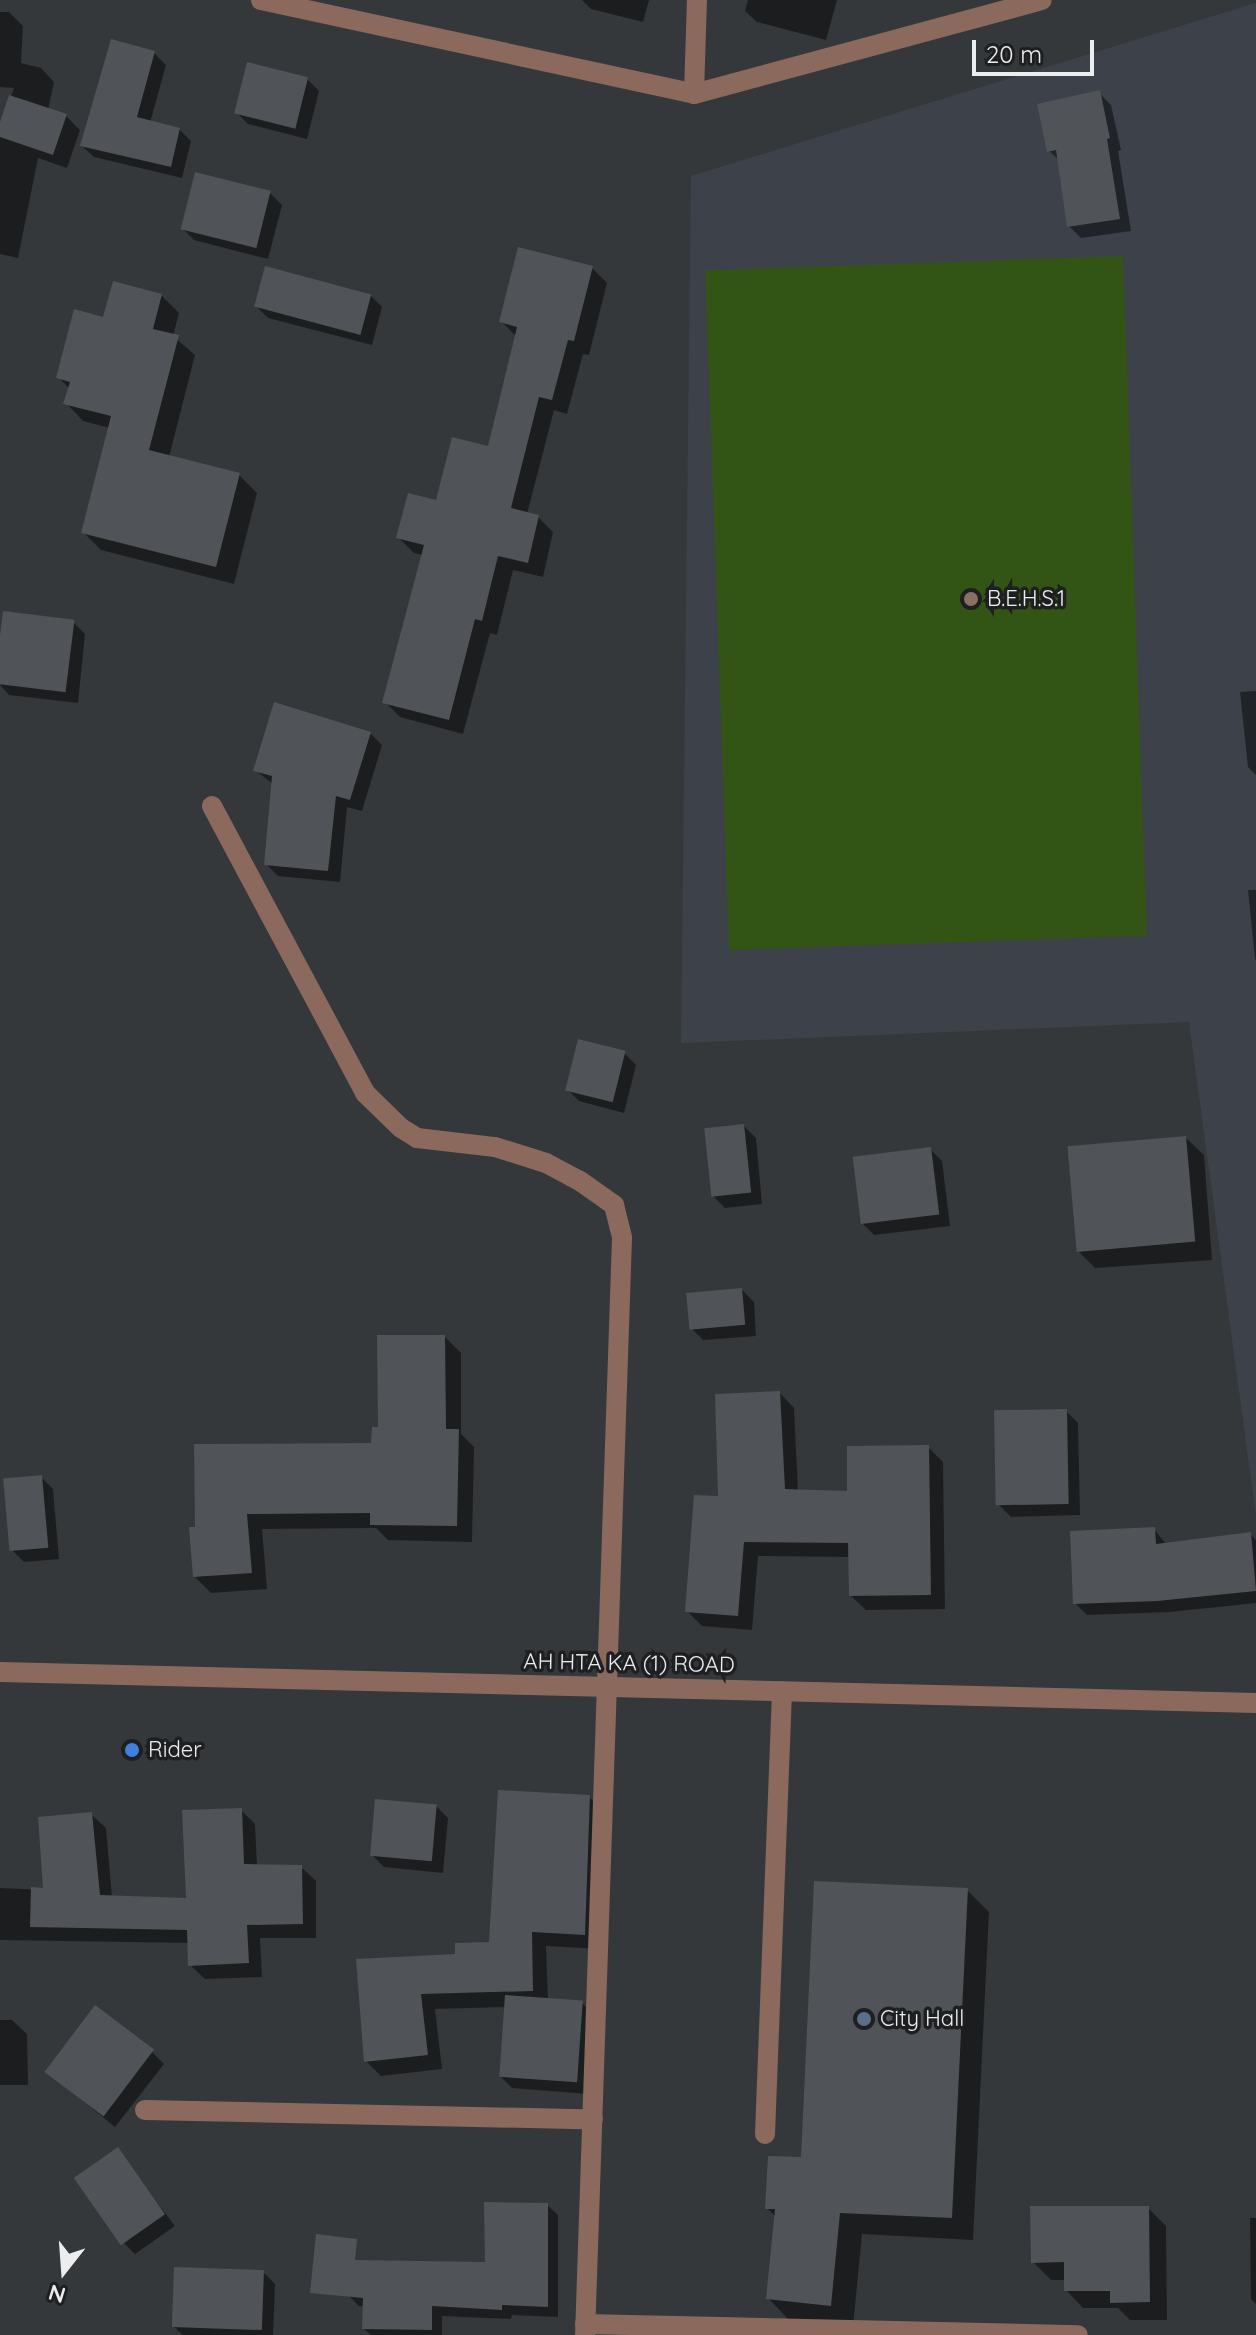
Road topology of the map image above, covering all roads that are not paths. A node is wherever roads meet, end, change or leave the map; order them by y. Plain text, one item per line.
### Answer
1 (261, 0) edge
2 (697, 0) edge
3 (1042, 0) edge
4 (694, 94) junction
5 (212, 806) dead end
6 (0, 1672) edge
7 (605, 1686) junction
8 (782, 1691) junction
9 (1256, 1703) edge
10 (145, 2110) dead end
11 (593, 2119) junction
12 (765, 2134) dead end
13 (585, 2330) edge
14 (1078, 2335) edge

1 - 4 street
2 - 4 street
3 - 4 street
5 - 7 street
6 - 7 street, AH HTA KA (1) ROAD
7 - 8 street, AH HTA KA (1) ROAD
7 - 11 street
8 - 9 street, AH HTA KA (1) ROAD
8 - 12 street
10 - 11 street
11 - 13 street
13 - 14 street

